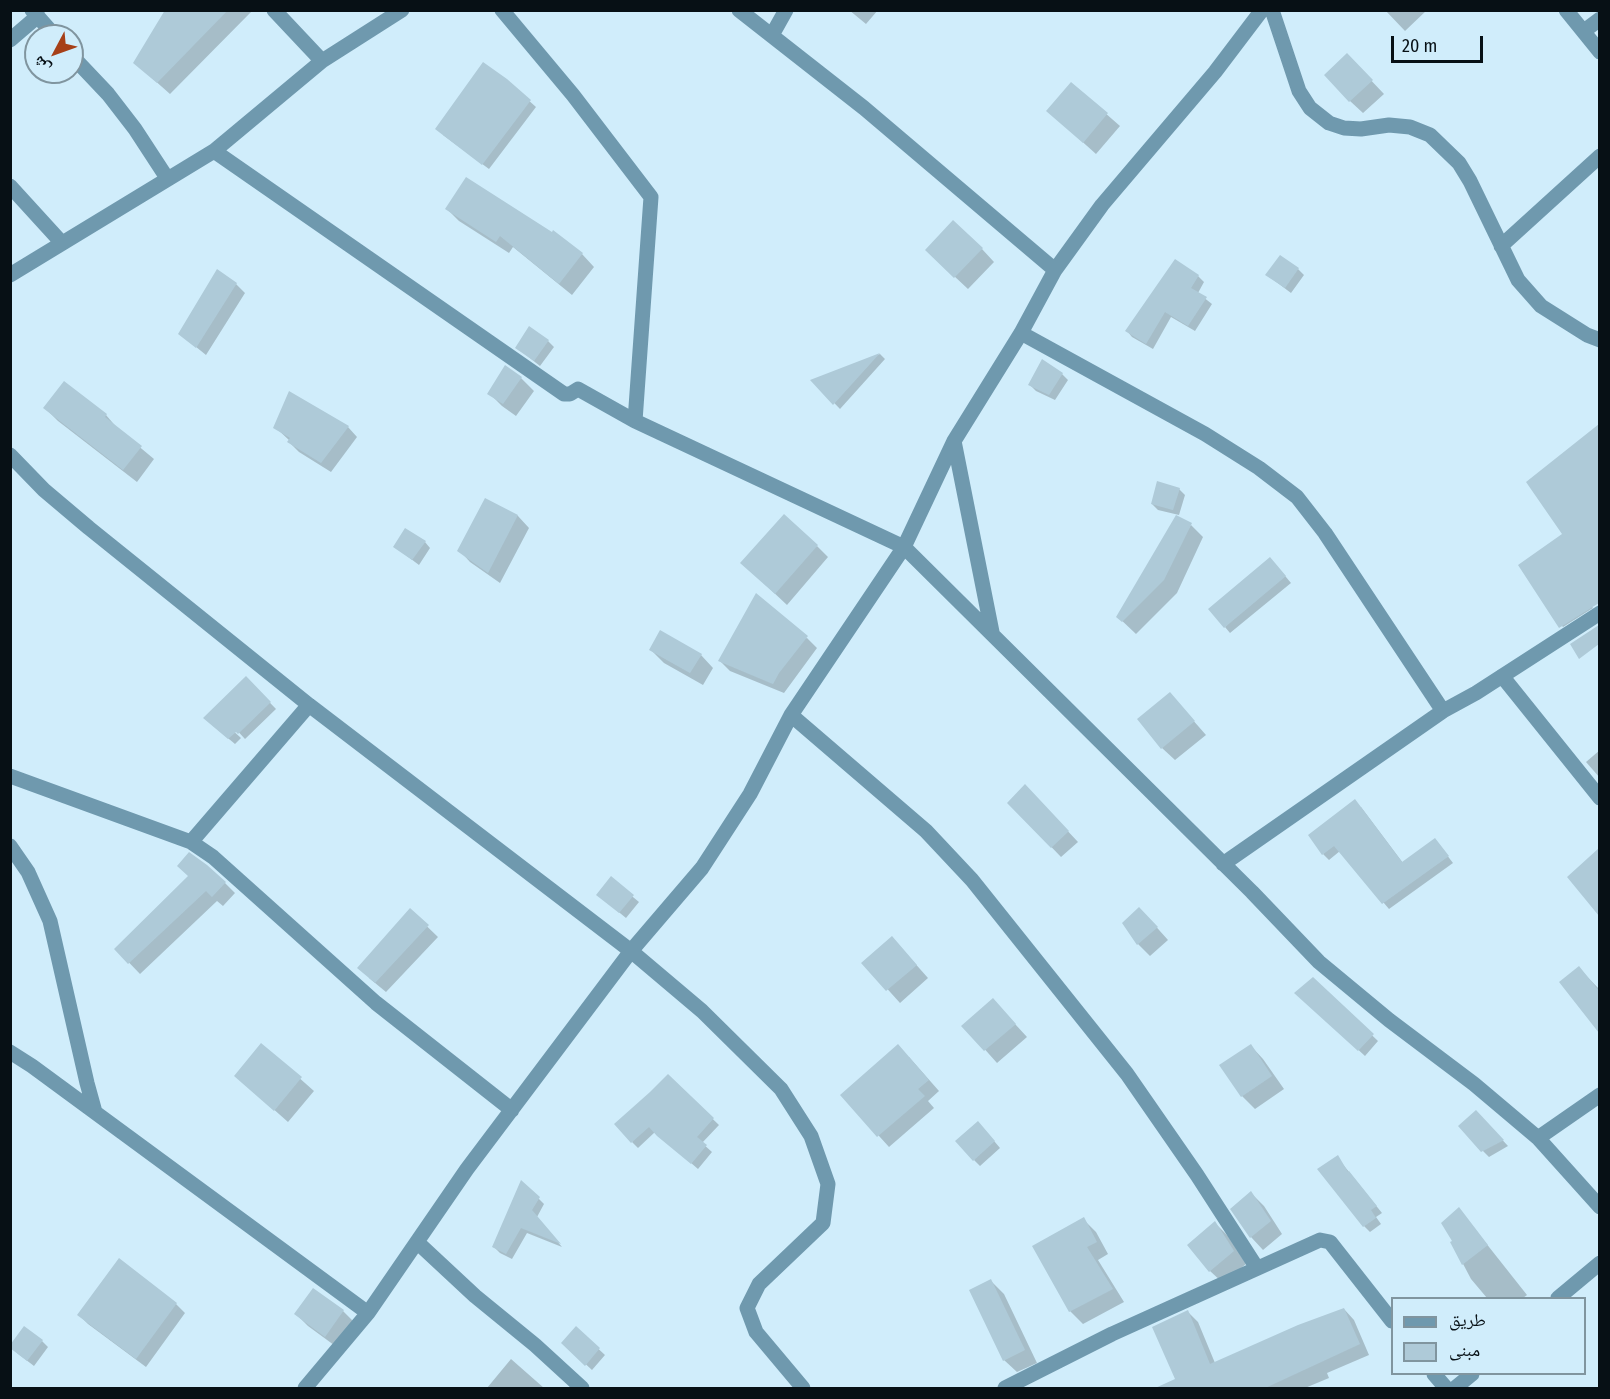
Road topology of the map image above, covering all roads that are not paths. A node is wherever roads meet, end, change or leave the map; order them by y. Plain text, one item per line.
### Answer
1 (274, 10) edge
2 (402, 10) edge
3 (502, 10) edge
4 (740, 10) edge
5 (786, 10) edge
6 (1262, 10) edge
7 (1272, 10) edge
8 (1566, 10) edge
9 (35, 13) edge
10 (1599, 18) edge
11 (1584, 31) junction
12 (772, 35) junction
13 (10, 40) edge
14 (1599, 52) edge
15 (322, 61) junction
16 (84, 69) edge
17 (214, 151) junction
18 (1599, 156) edge
19 (167, 178) junction
20 (10, 186) edge
21 (62, 243) junction
22 (1501, 246) junction
23 (1054, 270) junction
24 (10, 275) edge
25 (1021, 333) junction
26 (1599, 340) edge
27 (635, 421) junction
28 (954, 441) junction
29 (10, 455) edge
30 (904, 547) junction
31 (1599, 613) edge
32 (992, 632) junction
33 (1502, 676) junction
34 (309, 705) junction
35 (1443, 711) junction
36 (790, 715) junction
37 (10, 776) edge
38 (1599, 798) edge
39 (191, 842) junction
40 (10, 846) edge
41 (1223, 864) junction
42 (631, 951) junction
43 (10, 1052) edge
44 (1599, 1095) edge
45 (512, 1110) junction
46 (95, 1112) junction
47 (1538, 1138) junction
48 (1599, 1207) edge
49 (417, 1242) junction
50 (1599, 1263) edge
51 (1257, 1268) junction
52 (1560, 1297) edge
53 (368, 1313) junction
54 (1391, 1320) edge
55 (1435, 1375) edge
56 (1471, 1375) edge
57 (305, 1389) edge
58 (582, 1389) edge
59 (803, 1389) edge
60 (1005, 1389) edge
61 (1446, 1389) edge
62 (1455, 1389) edge

1 - 15 street
2 - 15 street
3 - 27 street
4 - 12 street
5 - 12 street
6 - 23 street
7 - 22 street
8 - 11 street
9 - 13 street
10 - 11 street
11 - 14 street
12 - 23 street
15 - 17 street
16 - 19 street
17 - 19 street
17 - 27 street
18 - 22 street
19 - 21 street
20 - 21 street
21 - 24 street
22 - 26 street
23 - 25 street
25 - 28 street
25 - 35 street
27 - 30 street
28 - 30 street
28 - 32 street
29 - 34 street
30 - 32 street
30 - 36 street
31 - 33 street
32 - 41 street
33 - 35 street
33 - 38 street
34 - 39 street
34 - 42 street
35 - 41 street
36 - 42 street
36 - 51 street
37 - 39 street
39 - 45 street
40 - 46 street
41 - 47 street
42 - 45 street
42 - 59 street
43 - 46 street
44 - 47 street
45 - 49 street
46 - 53 street
47 - 48 street
49 - 53 street
49 - 58 street
50 - 52 street
51 - 54 street
51 - 60 street
53 - 57 street
55 - 61 street
56 - 62 street

